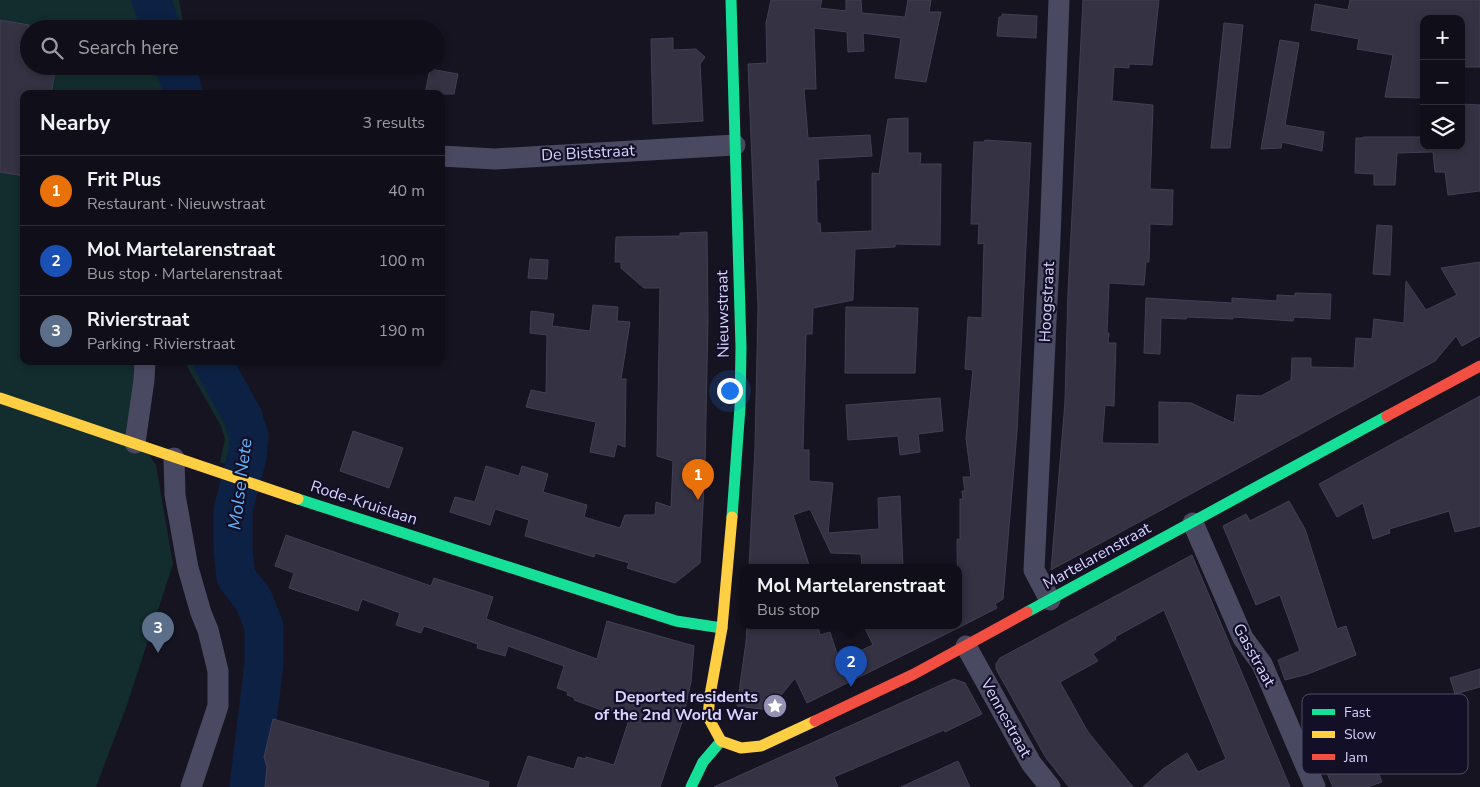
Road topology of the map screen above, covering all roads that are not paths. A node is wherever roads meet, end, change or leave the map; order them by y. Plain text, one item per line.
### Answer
1 (731, 0) edge
2 (1060, 0) edge
3 (735, 145) junction
4 (445, 156) edge
5 (145, 365) edge
6 (1480, 366) edge
7 (0, 398) edge
8 (135, 443) junction
9 (174, 458) junction
10 (1192, 523) junction
11 (1050, 600) junction
12 (722, 628) junction
13 (966, 646) junction
14 (721, 741) junction
15 (1302, 757) edge
16 (1309, 774) edge
17 (191, 787) edge
18 (691, 787) edge
19 (1050, 787) edge
20 (1315, 787) edge

1 - 3 main road, Nieuwstraat
2 - 11 street, Hoogstraat
3 - 4 street, De Biststraat
3 - 12 main road, Nieuwstraat
5 - 8 street
6 - 10 main road, Martelarenstraat
7 - 8 main road, Rode-Kruislaan
8 - 9 main road, Rode-Kruislaan
9 - 12 main road, Rode-Kruislaan
9 - 17 street
10 - 11 main road, Martelarenstraat
10 - 15 street, Gasstraat
11 - 13 main road, Martelarenstraat
12 - 14 main road, Nieuwstraat
13 - 14 main road, Martelarenstraat
13 - 19 street, Vennestraat
14 - 18 main road
16 - 20 street, Gasstraat

